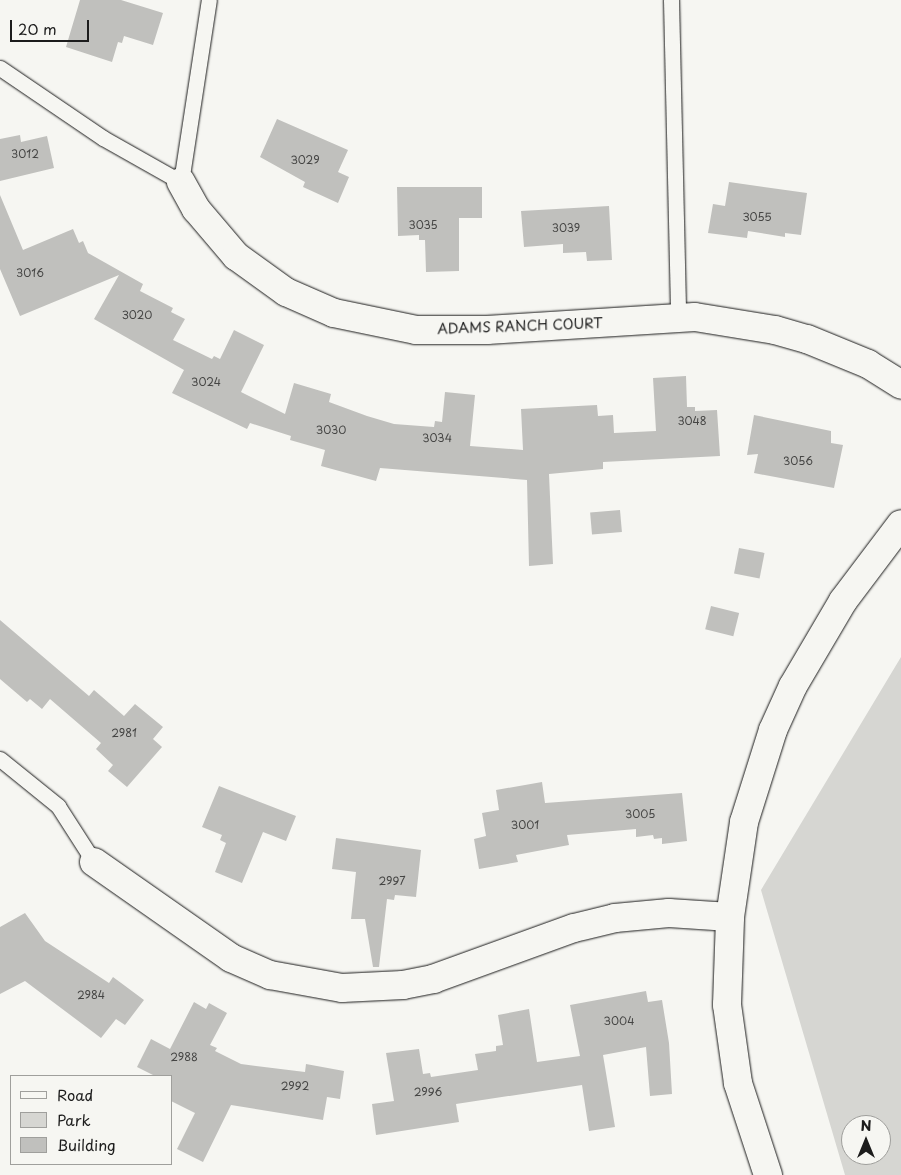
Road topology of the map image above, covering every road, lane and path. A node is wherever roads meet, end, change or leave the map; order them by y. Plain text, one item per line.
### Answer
1 (209, 0) edge
2 (671, 0) edge
3 (0, 68) edge
4 (181, 182) junction
5 (678, 316) junction
6 (901, 385) edge
7 (901, 524) edge
8 (0, 759) edge
9 (94, 862) joint
10 (730, 917) junction
11 (768, 1175) edge

1 - 4 lane
2 - 5 lane
3 - 4 lane
4 - 5 street, ADAMS RANCH COURT
5 - 6 street, ADAMS RANCH COURT
7 - 10 street
8 - 9 lane
9 - 10 street
10 - 11 street

